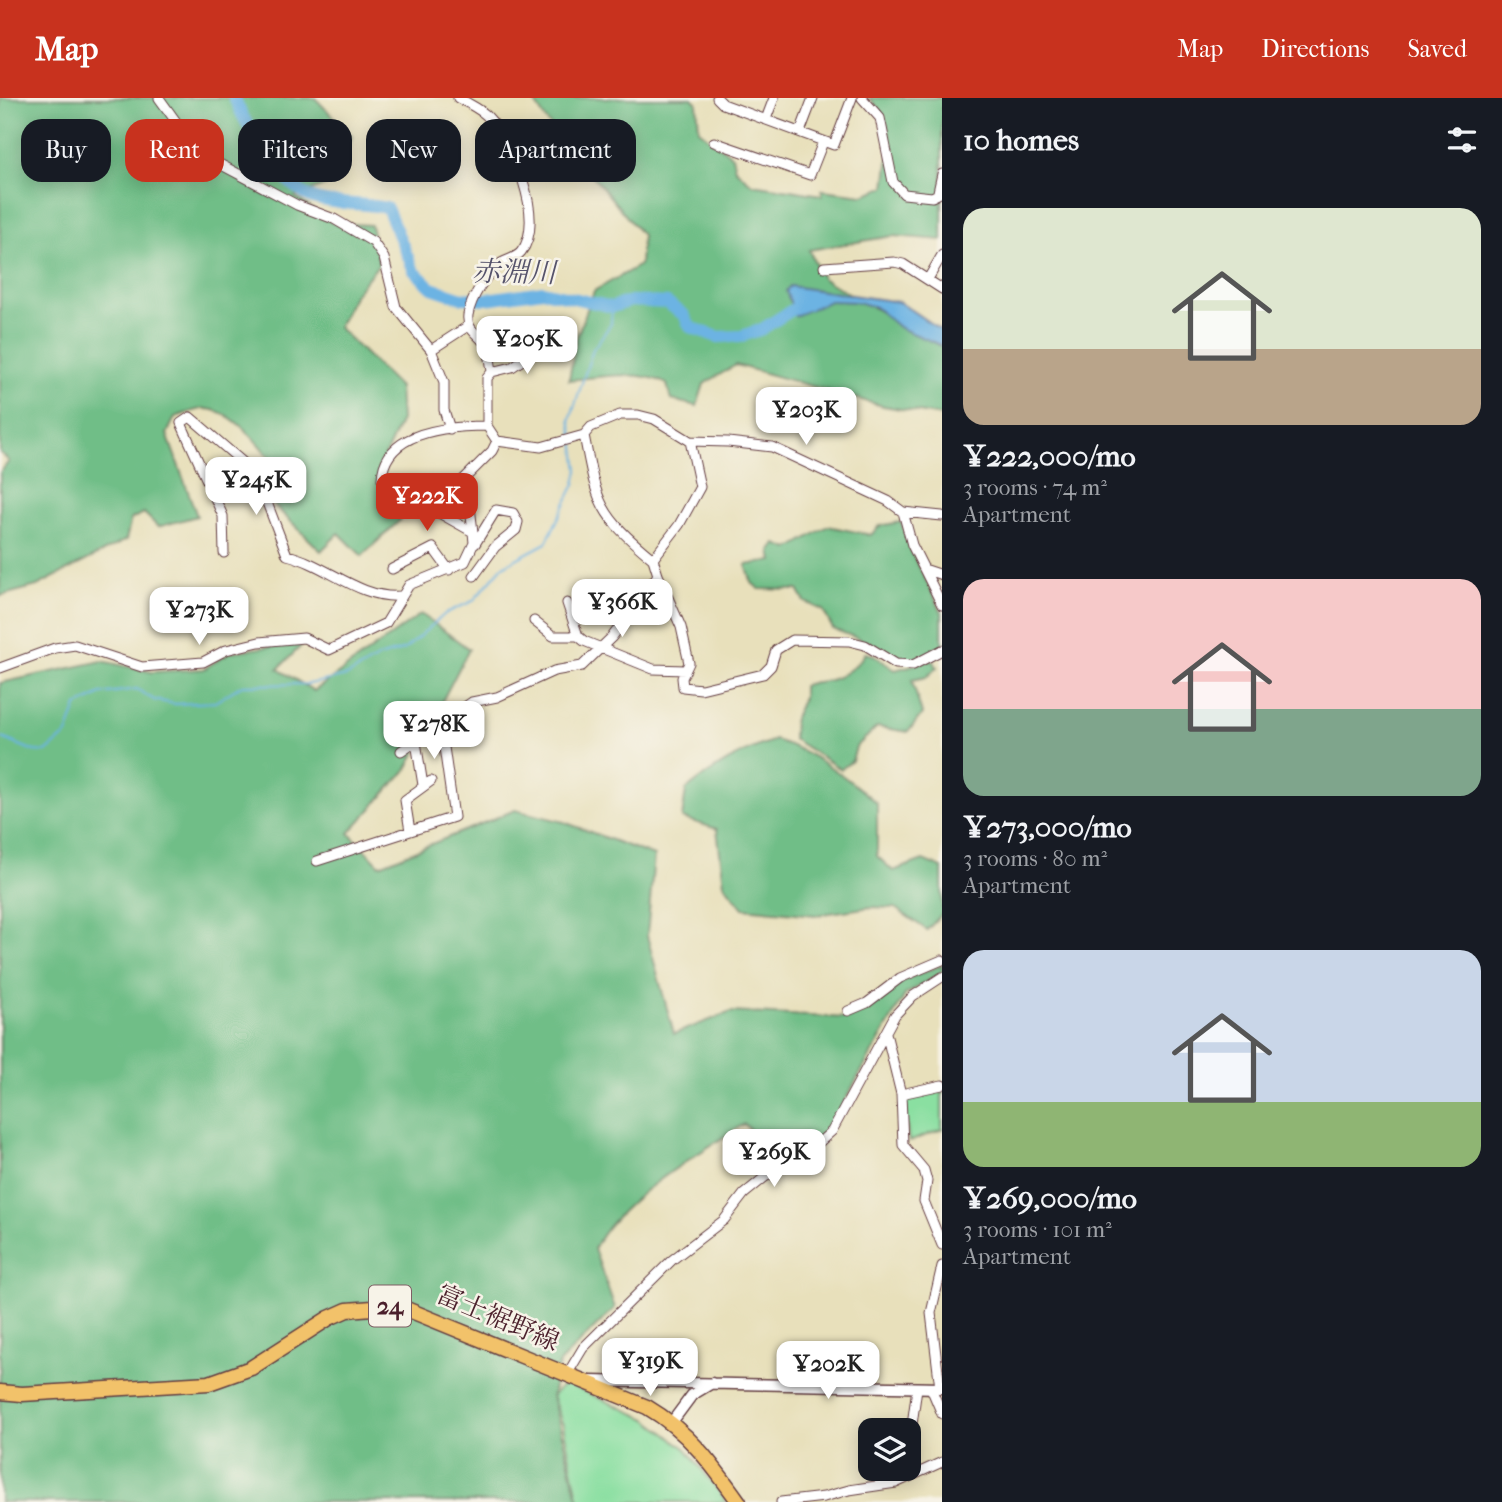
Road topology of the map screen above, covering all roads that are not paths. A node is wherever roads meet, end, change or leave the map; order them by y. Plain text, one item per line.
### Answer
1 (159, 98) edge
2 (458, 98) edge
3 (717, 98) edge
4 (774, 98) edge
5 (813, 98) edge
6 (852, 98) edge
7 (862, 98) edge
8 (766, 118) junction
9 (800, 132) junction
10 (714, 142) dead end
11 (823, 142) junction
12 (942, 174) edge
13 (940, 192) edge
14 (942, 255) edge
15 (824, 267) dead end
16 (928, 279) junction
17 (942, 289) edge
18 (468, 326) junction
19 (545, 345) dead end
20 (431, 350) junction
21 (492, 372) junction
22 (487, 426) junction
23 (450, 429) junction
24 (582, 435) junction
25 (497, 442) junction
26 (690, 442) junction
27 (903, 512) junction
28 (942, 516) edge
29 (473, 532) junction
30 (474, 545) junction
31 (224, 553) dead end
32 (653, 559) junction
33 (391, 569) dead end
34 (449, 570) junction
35 (927, 570) junction
36 (658, 575) junction
37 (942, 575) edge
38 (474, 576) dead end
39 (400, 596) junction
40 (567, 603) dead end
41 (942, 605) edge
42 (534, 621) dead end
43 (578, 636) junction
44 (601, 648) junction
45 (942, 650) edge
46 (0, 668) edge
47 (685, 670) junction
48 (440, 726) junction
49 (416, 742) junction
50 (401, 751) dead end
51 (410, 831) junction
52 (317, 861) dead end
53 (942, 960) edge
54 (942, 977) edge
55 (848, 1012) dead end
56 (886, 1033) junction
57 (942, 1085) edge
58 (901, 1094) junction
59 (942, 1245) edge
60 (942, 1266) edge
61 (568, 1373) junction
62 (586, 1380) junction
63 (715, 1382) junction
64 (917, 1388) junction
65 (938, 1388) edge
66 (0, 1392) edge
67 (942, 1414) edge
68 (913, 1418) edge
69 (672, 1422) junction
70 (942, 1462) edge
71 (739, 1502) edge
72 (781, 1502) edge

1 - 20 street
2 - 18 street
3 - 8 street
4 - 8 street
5 - 9 street
6 - 11 street
7 - 13 street
8 - 9 street
9 - 11 street
10 - 11 street
12 - 13 street
14 - 16 street
15 - 16 street
16 - 17 street
18 - 20 street
18 - 21 street
19 - 21 street
20 - 23 street
21 - 22 street
22 - 23 street
22 - 25 street
23 - 29 street
24 - 25 street
24 - 26 street
24 - 32 street
25 - 29 street
26 - 27 street
26 - 32 street
27 - 28 street
27 - 35 street
29 - 30 street
30 - 34 street
30 - 38 street
31 - 39 street
32 - 36 street
33 - 34 street
34 - 39 street
35 - 37 street
35 - 41 street
36 - 44 street
36 - 47 street
39 - 46 street
40 - 43 street
42 - 43 street
43 - 44 street
44 - 47 street
44 - 48 street
45 - 47 street
48 - 49 street
48 - 51 street
49 - 50 street
49 - 51 street
51 - 52 street
53 - 55 street
54 - 56 street
56 - 58 street
56 - 61 street
57 - 58 street
58 - 59 street
60 - 65 street
61 - 62 main road, 富士裾野線 / 24
61 - 66 main road, 富士裾野線 / 24
62 - 63 street
62 - 69 main road, 富士裾野線 / 24
63 - 64 street
63 - 69 street
64 - 65 street
64 - 68 street
65 - 67 street
69 - 71 main road, 富士裾野線 / 24
70 - 72 street

